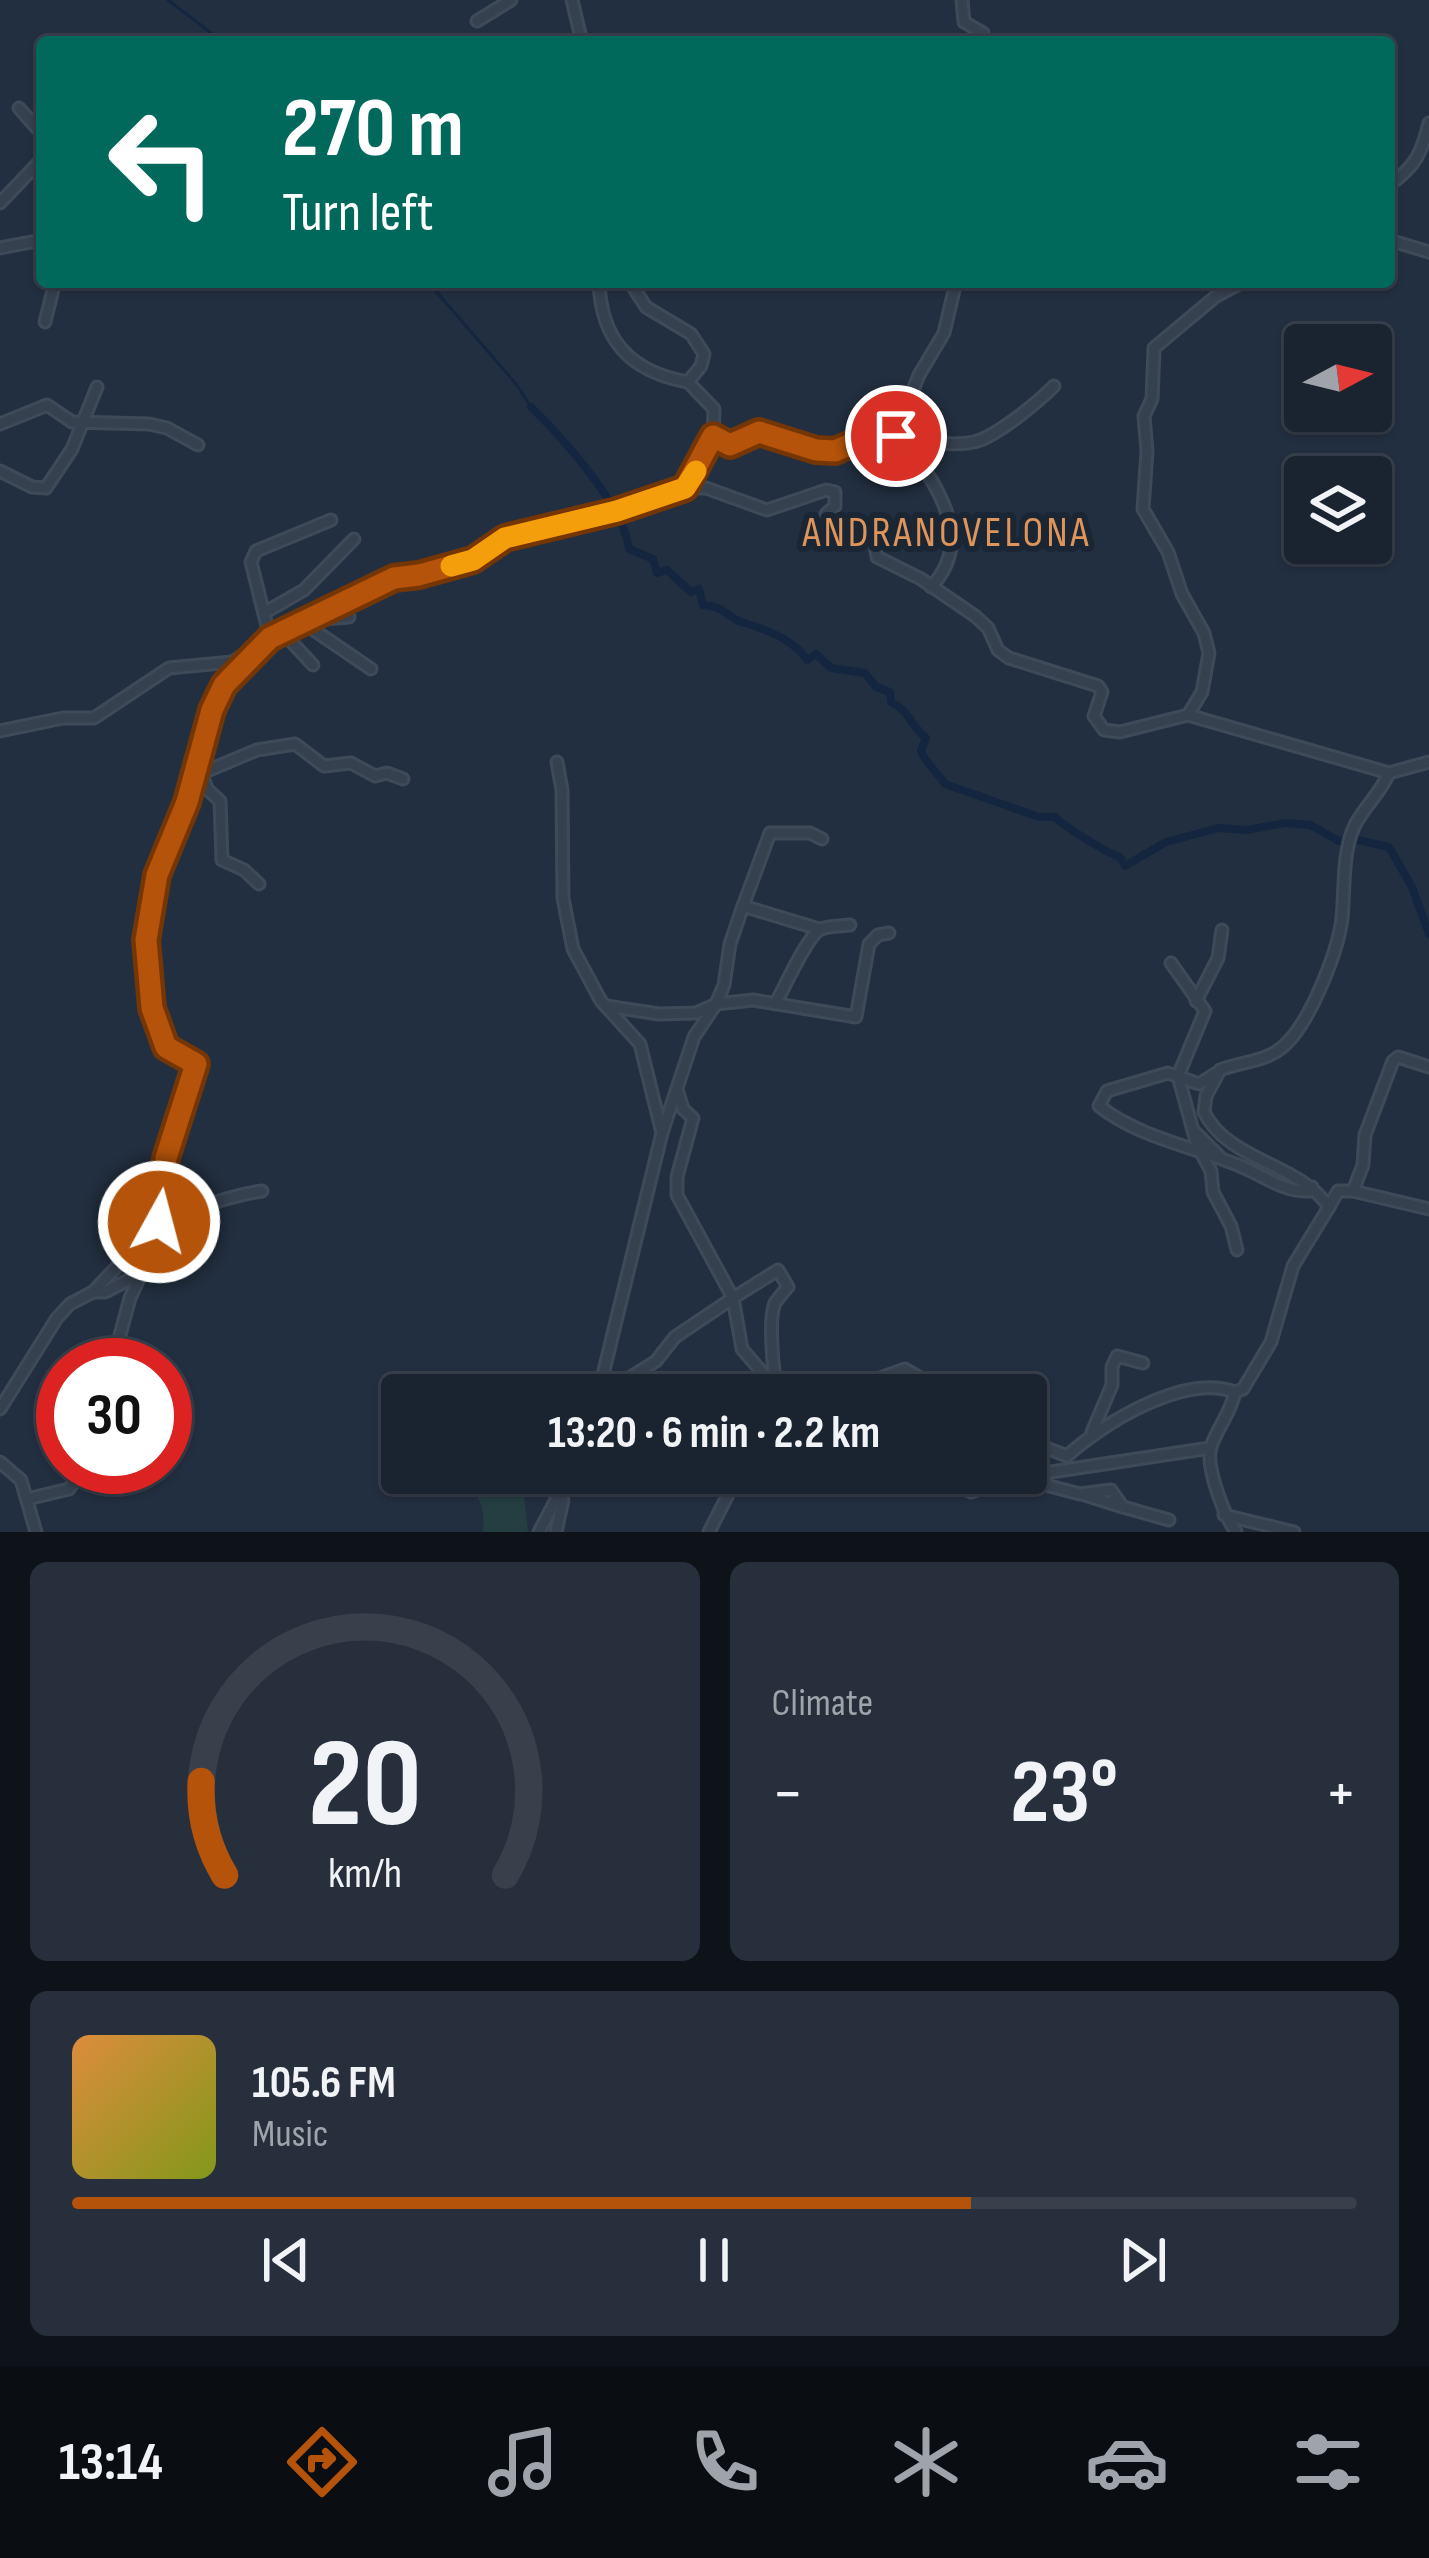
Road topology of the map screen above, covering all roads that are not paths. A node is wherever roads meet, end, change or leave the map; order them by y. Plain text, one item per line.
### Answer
1 (512, 0) edge
2 (572, 0) edge
3 (962, 0) edge
4 (477, 21) dead end
5 (581, 36) edge
6 (983, 36) edge
7 (20, 108) dead end
8 (1429, 122) edge
9 (36, 127) edge
10 (36, 165) edge
11 (1395, 180) edge
12 (0, 203) edge
13 (36, 241) edge
14 (1395, 242) edge
15 (0, 248) edge
16 (1429, 252) edge
17 (54, 288) edge
18 (599, 288) edge
19 (634, 288) edge
20 (955, 288) edge
21 (1232, 288) edge
22 (45, 322) dead end
23 (688, 382) junction
24 (1054, 386) dead end
25 (97, 388) dead end
26 (85, 422) junction
27 (0, 424) edge
28 (713, 436) junction
29 (895, 438) junction
30 (198, 445) dead end
31 (0, 471) edge
32 (685, 488) junction
33 (331, 520) dead end
34 (354, 539) dead end
35 (952, 548) junction
36 (964, 555) dead end
37 (931, 586) junction
38 (264, 613) junction
39 (349, 617) dead end
40 (308, 626) junction
41 (286, 636) junction
42 (270, 638) junction
43 (313, 665) dead end
44 (370, 669) dead end
45 (1188, 716) junction
46 (0, 731) edge
47 (1429, 761) edge
48 (557, 762) dead end
49 (1388, 773) junction
50 (194, 776) junction
51 (403, 779) dead end
52 (822, 839) dead end
53 (259, 884) dead end
54 (743, 906) junction
55 (850, 925) dead end
56 (819, 929) junction
57 (1222, 930) dead end
58 (889, 933) dead end
59 (1171, 963) dead end
60 (1196, 1001) junction
61 (716, 1004) junction
62 (775, 1004) junction
63 (606, 1006) junction
64 (1429, 1066) edge
65 (1220, 1070) junction
66 (1178, 1076) junction
67 (678, 1092) junction
68 (1192, 1131) junction
69 (662, 1133) junction
70 (1202, 1154) junction
71 (1222, 1159) junction
72 (1312, 1187) junction
73 (262, 1192) dead end
74 (1353, 1192) junction
75 (1330, 1208) junction
76 (1429, 1209) edge
77 (159, 1222) junction
78 (1237, 1250) dead end
79 (142, 1273) junction
80 (93, 1292) junction
81 (733, 1298) junction
82 (119, 1338) edge
83 (1143, 1363) dead end
84 (605, 1374) edge
85 (635, 1374) edge
86 (763, 1374) edge
87 (776, 1374) edge
88 (1235, 1392) junction
89 (0, 1409) edge
90 (1091, 1434) junction
91 (1210, 1448) junction
92 (1047, 1450) edge
93 (0, 1462) edge
94 (1047, 1473) edge
95 (1047, 1485) edge
96 (48, 1494) edge
97 (560, 1494) edge
98 (565, 1494) edge
99 (728, 1494) edge
100 (27, 1499) junction
101 (1223, 1515) junction
102 (1169, 1520) dead end
103 (36, 1532) edge
104 (539, 1532) edge
105 (556, 1532) edge
106 (709, 1532) edge
107 (1236, 1532) edge
108 (1294, 1532) edge

1 - 4 street
2 - 5 street
3 - 6 street
7 - 9 street
8 - 11 street
10 - 12 street
13 - 15 street
14 - 16 street
17 - 22 street
18 - 23 street
19 - 23 street
20 - 29 street
21 - 45 street
23 - 28 street
24 - 29 street
25 - 26 street
26 - 27 street
26 - 30 street
26 - 31 street
28 - 29 street
28 - 32 street
29 - 35 street
32 - 37 street
32 - 42 street
33 - 38 street
34 - 38 street
35 - 36 street
35 - 37 street
37 - 45 street
38 - 42 street
39 - 40 street
40 - 41 street
40 - 44 street
41 - 42 street
41 - 43 street
42 - 46 street
42 - 50 street
45 - 49 street
47 - 49 street
48 - 63 street
49 - 65 street
50 - 51 street
50 - 53 street
50 - 77 street
52 - 54 street
54 - 56 street
54 - 61 street
55 - 56 street
56 - 62 street
57 - 60 street
58 - 62 street
59 - 60 street
60 - 66 street
61 - 62 street
61 - 63 street
61 - 67 street
63 - 69 street
64 - 74 street
65 - 66 street
65 - 72 street
66 - 68 street
66 - 70 street
67 - 69 street
67 - 81 street
68 - 70 street
68 - 71 street
69 - 84 street
70 - 71 street
70 - 78 street
71 - 72 street
72 - 75 street
73 - 77 street
74 - 75 street
74 - 76 street
75 - 88 street
77 - 79 street
77 - 80 street
79 - 80 street
79 - 82 street
80 - 89 street
81 - 85 street
81 - 86 street
81 - 87 street
83 - 90 street
88 - 90 street
88 - 91 street
90 - 92 street
91 - 94 street
91 - 101 street
93 - 100 street
95 - 102 street
96 - 100 street
97 - 104 street
98 - 105 street
99 - 106 street
100 - 103 street
101 - 107 street
101 - 108 street

